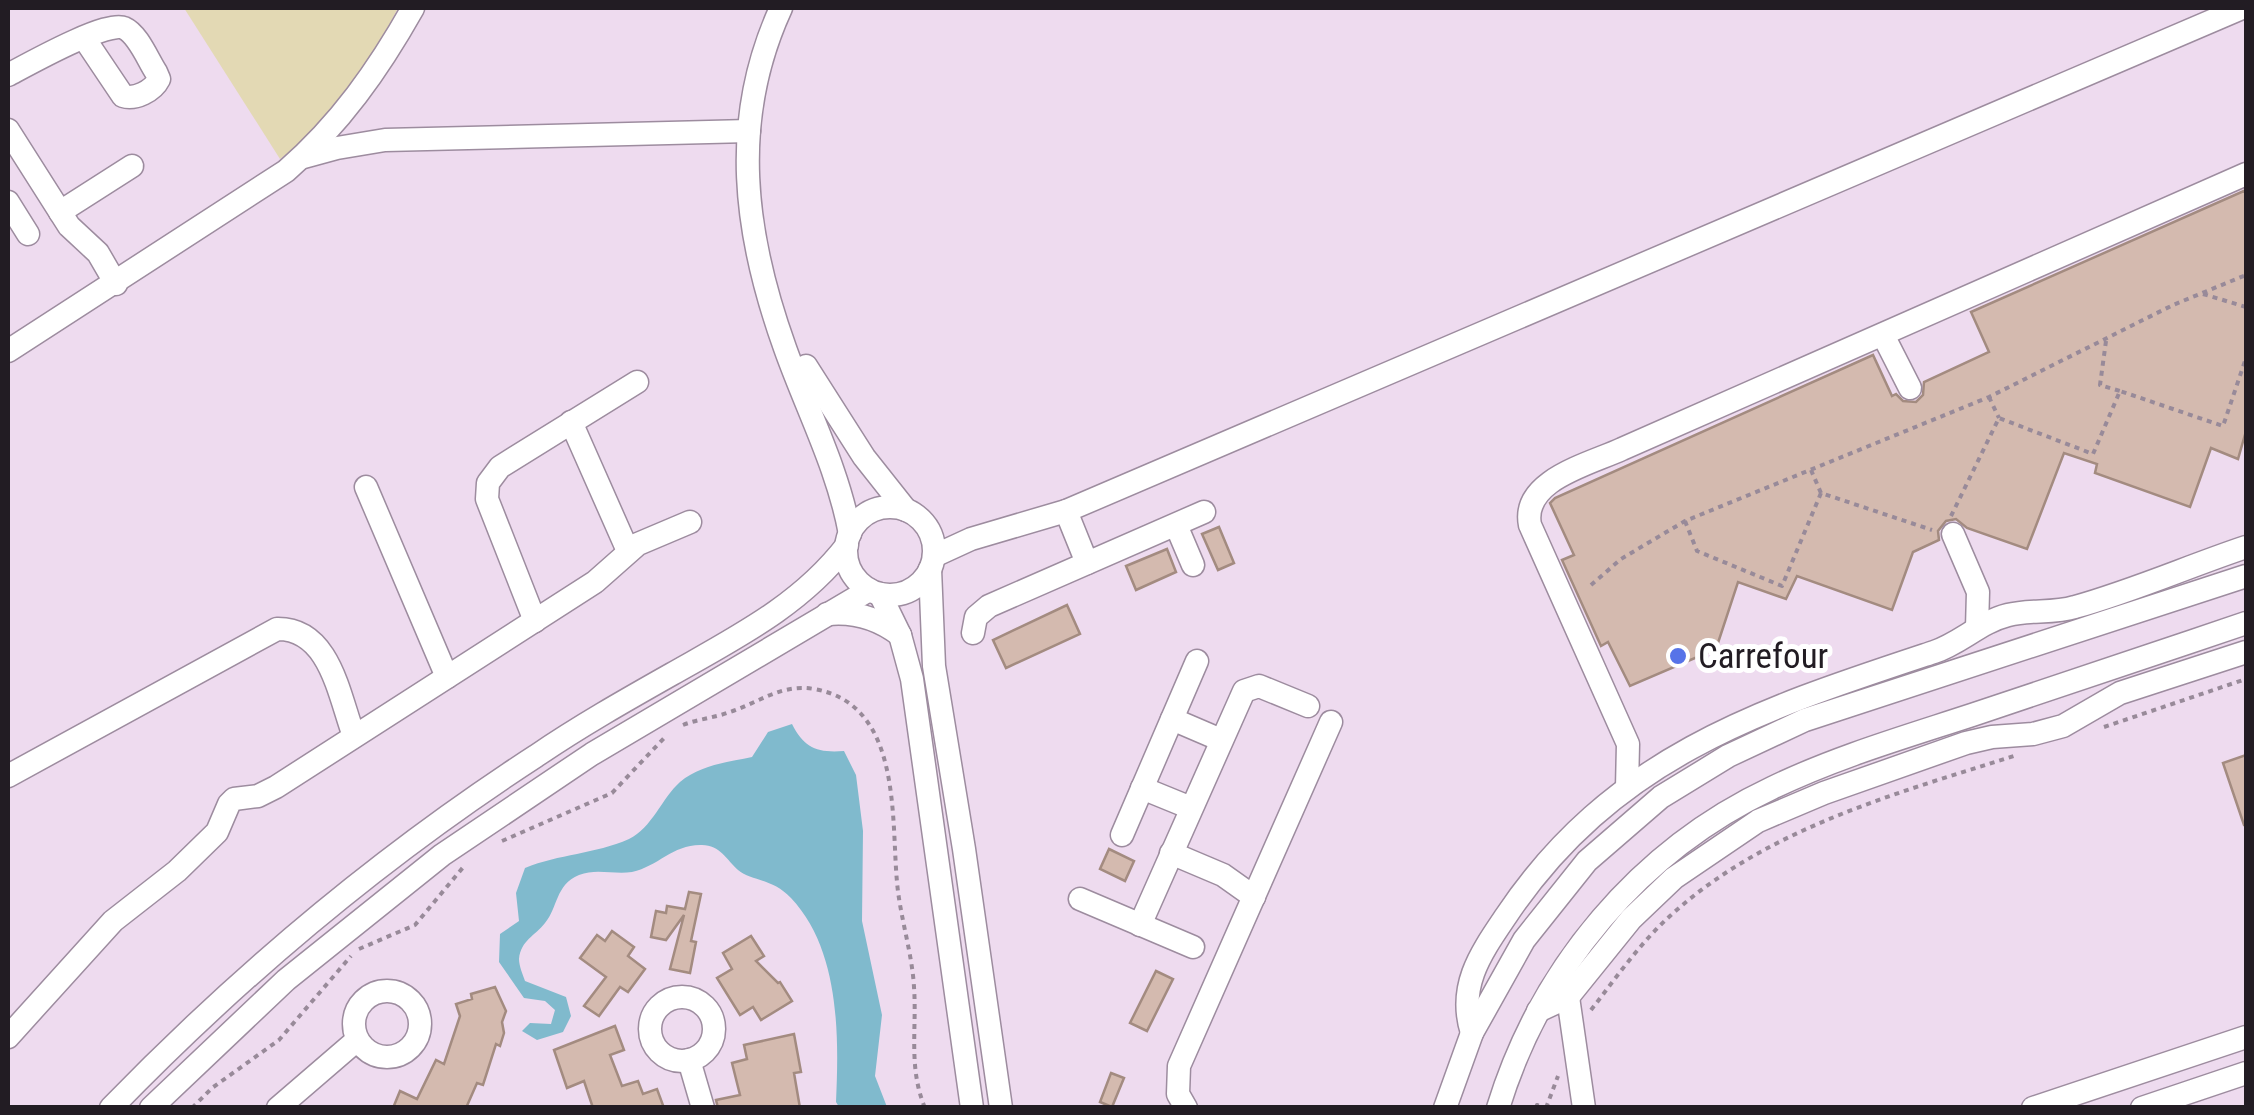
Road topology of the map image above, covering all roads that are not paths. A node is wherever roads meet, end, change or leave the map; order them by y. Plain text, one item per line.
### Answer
1 (413, 8) edge
2 (781, 8) edge
3 (2242, 8) edge
4 (84, 38) dead end
5 (8, 75) edge
6 (354, 102) junction
7 (8, 130) edge
8 (749, 130) junction
9 (385, 140) junction
10 (15, 159) edge
11 (300, 159) junction
12 (132, 166) dead end
13 (2246, 174) edge
14 (8, 202) edge
15 (60, 212) junction
16 (28, 234) dead end
17 (116, 284) junction
18 (780, 325) junction
19 (1889, 332) junction
20 (8, 351) edge
21 (637, 382) dead end
22 (1915, 386) dead end
23 (571, 422) junction
24 (366, 487) dead end
25 (906, 510) junction
26 (1066, 511) junction
27 (1204, 512) dead end
28 (690, 522) dead end
29 (1176, 524) junction
30 (1949, 528) road end
31 (848, 539) junction
32 (628, 551) junction
33 (2245, 560) edge
34 (932, 563) junction
35 (1087, 563) junction
36 (1192, 564) dead end
37 (875, 592) junction
38 (1978, 592) junction
39 (824, 615) junction
40 (2007, 615) junction
41 (535, 621) junction
42 (2246, 623) edge
43 (1977, 628) junction
44 (973, 634) dead end
45 (900, 635) junction
46 (2246, 652) edge
47 (1197, 661) dead end
48 (447, 677) junction
49 (1308, 706) dead end
50 (1172, 719) junction
51 (1332, 722) dead end
52 (354, 736) junction
53 (1220, 740) junction
54 (1628, 744) junction
55 (1672, 759) junction
56 (8, 776) edge
57 (1142, 788) junction
58 (1627, 788) junction
59 (1191, 808) junction
60 (1122, 835) dead end
61 (1171, 854) junction
62 (1587, 861) junction
63 (1544, 866) junction
64 (1254, 897) junction
65 (1080, 899) dead end
66 (1140, 925) junction
67 (1193, 948) dead end
68 (1568, 997) junction
69 (1538, 1011) junction
70 (1472, 1033) junction
71 (8, 1037) edge
72 (2246, 1037) edge
73 (357, 1040) dead end
74 (689, 1060) dead end
75 (2246, 1073) edge
76 (1445, 1105) edge
77 (111, 1108) edge
78 (150, 1108) edge
79 (278, 1108) edge
80 (702, 1108) edge
81 (972, 1108) edge
82 (1000, 1108) edge
83 (1186, 1108) edge
84 (1498, 1108) edge
85 (1584, 1108) edge
86 (2033, 1108) edge
87 (2142, 1108) edge

1 - 6 street
2 - 8 street
3 - 26 street
4 - 5 street
6 - 9 street
6 - 11 street
7 - 10 street
8 - 9 street
8 - 18 street
9 - 11 street
10 - 15 street
11 - 17 street
12 - 15 street
13 - 19 street
14 - 16 street
15 - 17 street
17 - 20 street
18 - 25 street
18 - 31 street
19 - 22 street
19 - 54 street
21 - 23 street
23 - 32 street
23 - 41 street
24 - 48 street
25 - 31 street
25 - 34 street
26 - 34 street
26 - 35 street
27 - 29 street
28 - 32 street
29 - 35 street
29 - 36 street
30 - 38 street
31 - 37 street
31 - 77 street
32 - 41 street
33 - 40 street
33 - 62 street
34 - 37 street
34 - 82 street
35 - 44 street
37 - 39 street
37 - 45 street
38 - 40 street
38 - 43 street
39 - 45 street
39 - 78 street
40 - 43 street
41 - 48 street
42 - 69 street
43 - 55 street
45 - 81 street
46 - 68 street
47 - 50 street
48 - 52 street
49 - 53 street
50 - 53 street
50 - 57 street
51 - 64 street
52 - 56 street
52 - 71 street
53 - 59 street
54 - 55 street
54 - 58 street
55 - 58 street
57 - 59 street
57 - 60 street
58 - 63 street
59 - 61 street
61 - 64 street
61 - 66 street
62 - 63 street
62 - 70 street
63 - 70 street
64 - 83 street
65 - 66 street
66 - 67 street
68 - 69 street
68 - 85 street
69 - 84 street
70 - 76 street
72 - 86 street
73 - 79 street
74 - 80 street
75 - 87 street

